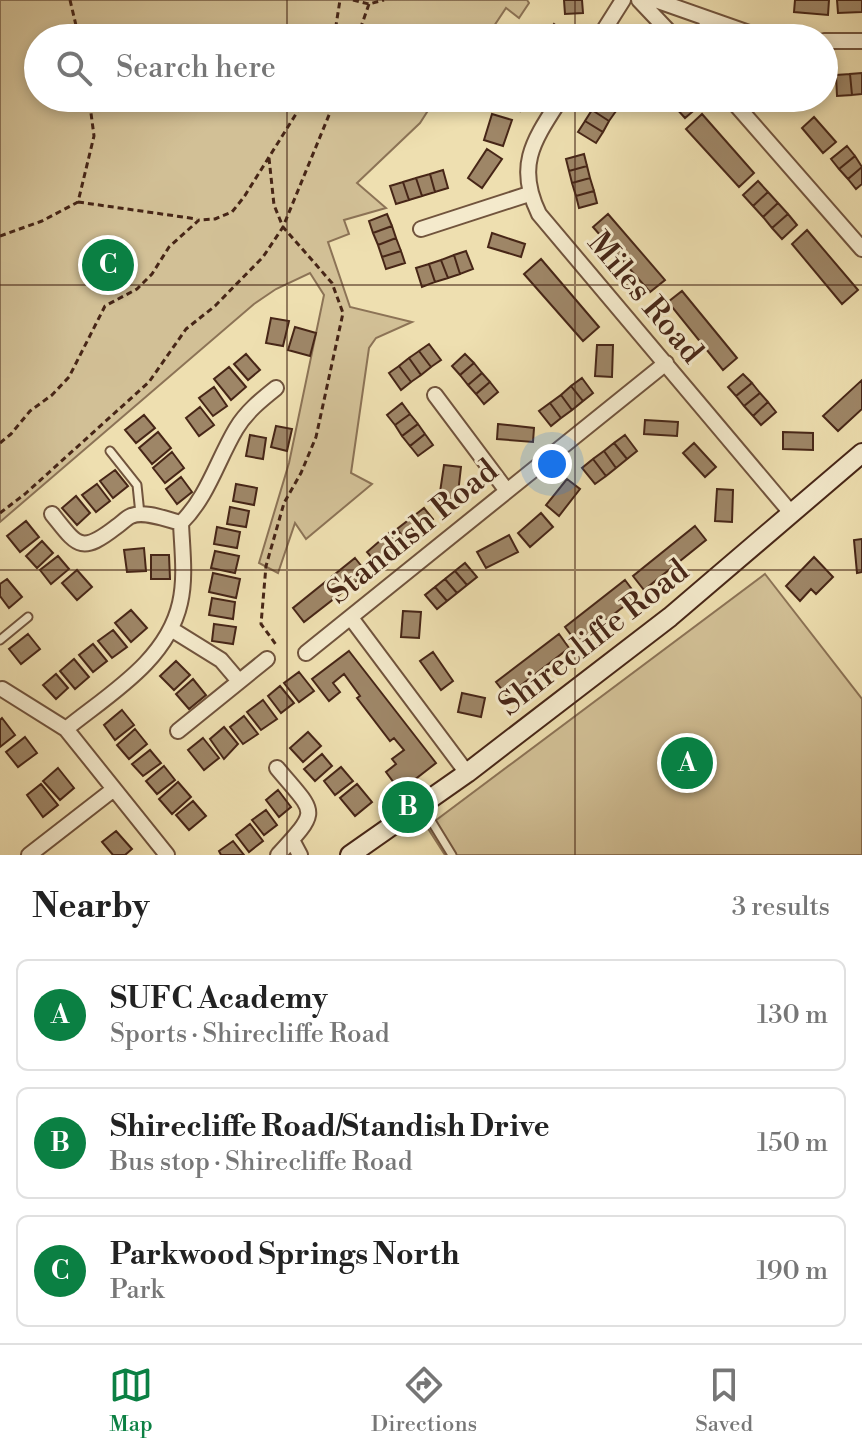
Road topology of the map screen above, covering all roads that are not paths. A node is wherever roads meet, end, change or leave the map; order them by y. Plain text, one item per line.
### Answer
1 (623, 0) edge
2 (639, 0) edge
3 (655, 0) edge
4 (710, 20) junction
5 (608, 24) edge
6 (662, 24) edge
7 (708, 24) edge
8 (722, 24) edge
9 (838, 41) edge
10 (862, 41) edge
11 (552, 112) edge
12 (742, 112) edge
13 (529, 194) junction
14 (421, 229) dead end
15 (862, 249) edge
16 (666, 363) junction
17 (276, 388) dead end
18 (435, 395) dead end
19 (110, 451) dead end
20 (862, 453) edge
21 (507, 491) junction
22 (52, 514) dead end
23 (140, 514) junction
24 (792, 514) junction
25 (181, 523) junction
26 (28, 617) dead end
27 (351, 618) junction
28 (171, 629) junction
29 (0, 640) edge
30 (306, 653) road end
31 (267, 659) dead end
32 (238, 680) junction
33 (1, 689) edge
34 (66, 729) junction
35 (178, 731) dead end
36 (277, 768) dead end
37 (467, 773) junction
38 (114, 789) junction
39 (421, 804) junction
40 (292, 840) junction
41 (29, 855) edge
42 (167, 855) edge
43 (278, 855) edge
44 (300, 855) edge
45 (350, 855) edge
46 (452, 855) edge

1 - 5 street
2 - 6 street
3 - 4 street
4 - 7 street
4 - 8 street
9 - 10 street
11 - 13 street
12 - 15 street
13 - 14 street
13 - 16 street, Miles Road
16 - 21 street, Standish Road
16 - 24 street, Miles Road
17 - 25 street
18 - 21 street
19 - 23 lane
20 - 24 street, Shirecliffe Road
21 - 27 street, Standish Road
22 - 23 street
23 - 25 street
24 - 37 street, Shirecliffe Road
25 - 28 street
26 - 29 lane
27 - 30 street, Standish Road
27 - 37 street
28 - 32 street
28 - 34 street
31 - 32 street
32 - 35 street
33 - 34 street
34 - 38 street
36 - 40 street
37 - 39 street, Shirecliffe Road
38 - 41 street
38 - 42 street
39 - 45 street, Shirecliffe Road
39 - 46 lane
40 - 43 street
40 - 44 street

